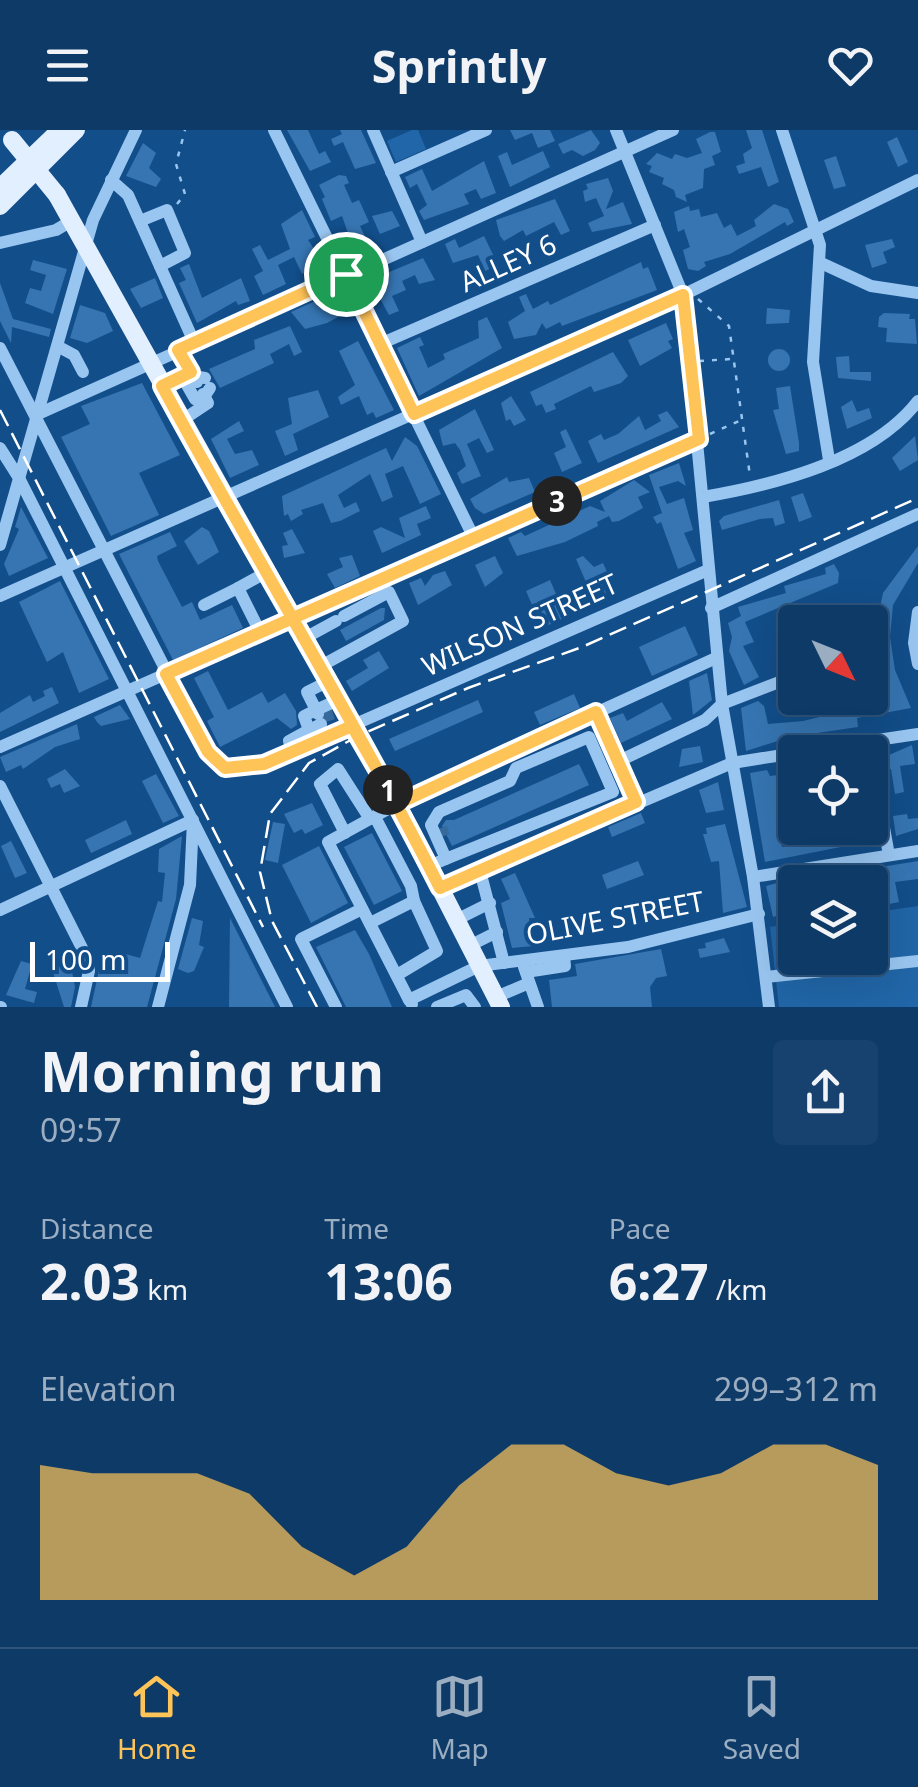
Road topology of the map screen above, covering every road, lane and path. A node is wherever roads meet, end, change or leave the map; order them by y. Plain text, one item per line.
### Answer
1 (60, 130) edge
2 (76, 130) edge
3 (136, 130) edge
4 (185, 130) edge
5 (274, 130) edge
6 (373, 130) edge
7 (486, 130) edge
8 (616, 130) edge
9 (672, 130) edge
10 (782, 130) edge
11 (7, 135) edge
12 (625, 152) junction
13 (391, 172) junction
14 (111, 180) junction
15 (918, 180) edge
16 (0, 188) edge
17 (0, 206) edge
18 (167, 210) junction
19 (72, 220) junction
20 (140, 221) junction
21 (655, 225) junction
22 (816, 230) junction
23 (422, 242) junction
24 (0, 243) edge
25 (88, 246) junction
26 (821, 264) junction
27 (160, 266) junction
28 (346, 274) junction
29 (686, 293) junction
30 (918, 293) edge
31 (194, 342) junction
32 (380, 344) junction
33 (59, 347) junction
34 (0, 348) edge
35 (178, 350) junction
36 (733, 358) junction
37 (149, 362) junction
38 (691, 362) junction
39 (83, 372) dead end
40 (200, 384) junction
41 (162, 386) junction
42 (918, 402) edge
43 (38, 414) junction
44 (414, 414) junction
45 (181, 420) junction
46 (740, 421) junction
47 (699, 439) junction
48 (0, 448) edge
49 (829, 460) junction
50 (20, 478) junction
51 (752, 487) junction
52 (0, 494) edge
53 (703, 496) junction
54 (222, 497) junction
55 (918, 514) edge
56 (474, 538) junction
57 (0, 545) edge
58 (104, 548) junction
59 (63, 565) junction
60 (708, 570) junction
61 (265, 573) junction
62 (238, 588) junction
63 (0, 596) edge
64 (204, 605) dead end
65 (711, 608) junction
66 (918, 612) edge
67 (292, 621) junction
68 (261, 634) junction
69 (303, 639) junction
70 (716, 658) junction
71 (918, 664) edge
72 (166, 674) junction
73 (323, 674) junction
74 (778, 683) edge
75 (126, 689) junction
76 (722, 704) junction
77 (596, 712) junction
78 (323, 718) junction
79 (352, 726) junction
80 (918, 734) edge
81 (888, 738) edge
82 (0, 746) edge
83 (778, 756) edge
84 (615, 763) junction
85 (732, 763) junction
86 (0, 786) edge
87 (428, 790) junction
88 (636, 802) junction
89 (397, 804) junction
90 (372, 818) junction
91 (193, 820) junction
92 (438, 824) junction
93 (346, 832) junction
94 (412, 834) junction
95 (888, 845) edge
96 (918, 850) edge
97 (890, 855) junction
98 (443, 861) junction
99 (480, 871) junction
100 (753, 877) junction
101 (53, 887) junction
102 (440, 888) junction
103 (414, 901) junction
104 (490, 903) junction
105 (362, 908) junction
106 (0, 910) edge
107 (759, 914) junction
108 (456, 920) junction
109 (370, 923) junction
110 (497, 932) junction
111 (469, 946) junction
112 (918, 961) edge
113 (504, 963) junction
114 (479, 966) junction
115 (526, 972) junction
116 (396, 975) junction
117 (766, 977) junction
118 (438, 986) junction
119 (498, 1002) edge
120 (411, 1003) edge
121 (441, 1005) edge
122 (81, 1007) edge
123 (158, 1007) edge
124 (287, 1007) edge
125 (336, 1007) edge
126 (475, 1007) edge
127 (538, 1007) edge
128 (770, 1007) edge

1 - 16 main road
2 - 17 main road
3 - 14 street
4 - 18 path
5 - 28 street
6 - 13 street
7 - 13 street
8 - 12 street
9 - 12 street
10 - 22 street
11 - 19 main road, bridge
12 - 21 street
12 - 23 street
13 - 23 street
14 - 20 street
14 - 25 street
15 - 22 street
18 - 20 street
18 - 27 street
19 - 24 street
19 - 25 main road
20 - 27 street
21 - 29 street
21 - 32 street, ALLEY 6
22 - 26 street
22 - 29 street
23 - 28 street
25 - 33 street
25 - 37 main road
26 - 30 street
26 - 49 street
27 - 31 street
28 - 31 street
28 - 32 street
29 - 36 path
29 - 38 street
29 - 44 street
31 - 35 street
32 - 44 street
33 - 39 street
33 - 43 street
34 - 43 street
35 - 37 street
35 - 40 street
36 - 38 path
36 - 46 path
37 - 41 main road
37 - 43 street
38 - 47 street
40 - 41 street
40 - 45 street
41 - 45 main road
42 - 49 street
43 - 50 street
43 - 58 street
44 - 54 street
44 - 56 street
45 - 54 main road
46 - 47 path
46 - 51 path
47 - 53 street
47 - 56 street
48 - 50 street
49 - 51 street
50 - 52 street
50 - 57 street
50 - 59 street
51 - 53 street
53 - 60 street
54 - 58 street
54 - 61 main road
55 - 65 street
56 - 67 street
58 - 59 street
58 - 72 street
59 - 63 street
59 - 75 street
60 - 65 street
60 - 79 street, WILSON STREET
61 - 62 street
61 - 67 main road
62 - 64 street
62 - 68 street
65 - 70 street
66 - 71 street
67 - 68 street
67 - 69 main road
68 - 72 street
69 - 73 main road
69 - 73 street
70 - 76 street
70 - 77 street
72 - 75 street
72 - 78 street, WILSON STREET
73 - 78 main road
74 - 76 street
75 - 82 street
75 - 91 street
76 - 84 street
76 - 85 street
77 - 84 street
77 - 87 street
78 - 79 main road
78 - 79 street, WILSON STREET
79 - 89 main road
80 - 81 street
83 - 85 street
84 - 88 street
85 - 88 street
85 - 100 street
86 - 101 street
87 - 89 street
87 - 92 street
88 - 99 street
89 - 90 street
89 - 94 main road
90 - 93 street
90 - 93 street
90 - 103 street
91 - 101 street
91 - 123 street
91 - 124 street
92 - 94 street
92 - 98 street
92 - 98 street
93 - 105 street
94 - 98 main road
95 - 97 street
96 - 97 street
97 - 100 street
98 - 102 main road
99 - 102 street
99 - 104 street
100 - 107 street
101 - 106 street
101 - 122 street
102 - 108 main road
103 - 109 street
103 - 116 street
104 - 108 street
104 - 110 street
105 - 109 street
105 - 125 street
107 - 115 street, OLIVE STREET
107 - 117 street
108 - 111 main road
109 - 116 street
110 - 111 street
110 - 113 street
111 - 114 main road
112 - 117 street
113 - 114 street, OLIVE STREET
113 - 115 street, OLIVE STREET
114 - 118 street, OLIVE STREET
114 - 119 main road
115 - 119 street
115 - 127 street
116 - 120 street
117 - 128 street
118 - 120 street, OLIVE STREET
118 - 121 street
121 - 126 street

